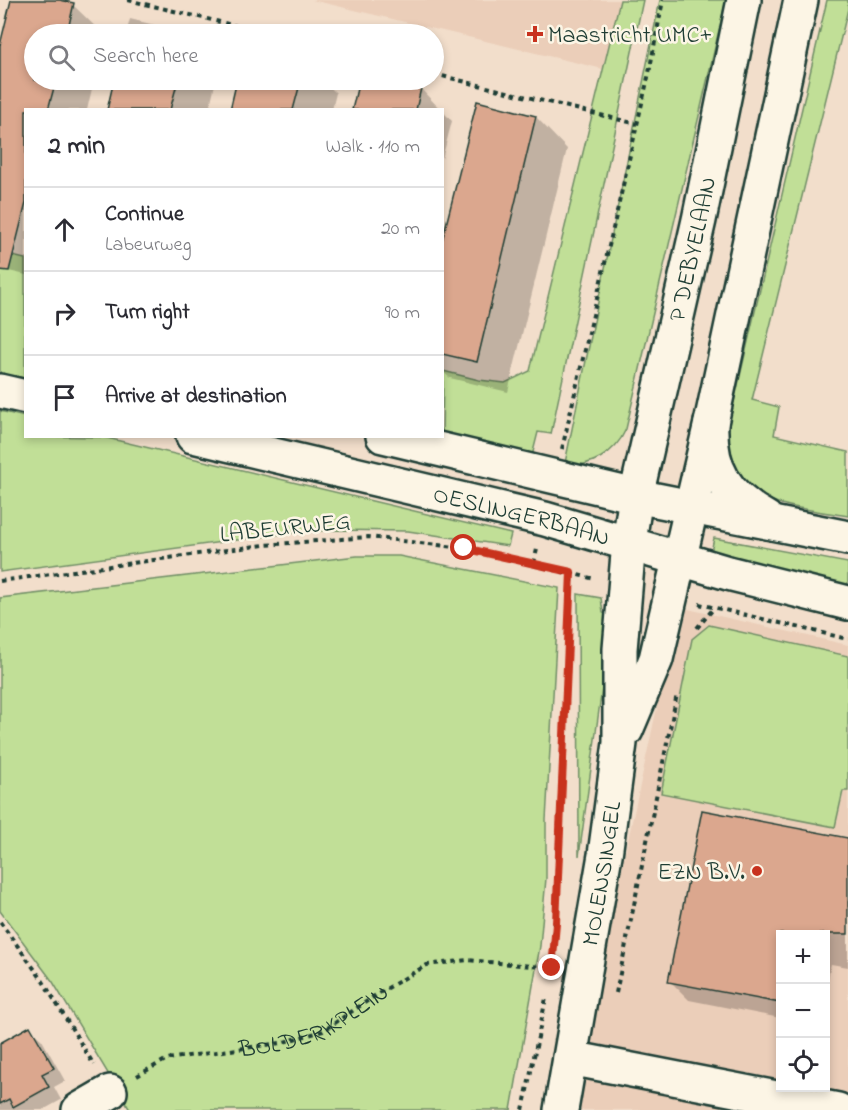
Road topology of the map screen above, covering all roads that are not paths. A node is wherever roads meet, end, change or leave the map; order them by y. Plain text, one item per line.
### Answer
1 (744, 0) edge
2 (801, 0) edge
3 (0, 391) edge
4 (24, 397) edge
5 (711, 423) junction
6 (201, 438) edge
7 (392, 438) edge
8 (636, 496) junction
9 (690, 507) junction
10 (781, 526) junction
11 (848, 538) edge
12 (629, 542) junction
13 (678, 557) junction
14 (848, 603) edge
15 (620, 743) junction
16 (570, 1058) junction
17 (110, 1092) road end
18 (832, 1109) edge
19 (80, 1110) edge
20 (561, 1110) edge

1 - 8 street, P DEBYELAAN
2 - 5 street
3 - 4 street
5 - 9 street, MOLENSINGEL
5 - 10 street
6 - 12 street, OESLINGERBAAN
7 - 8 street, OESLINGERBAAN
8 - 9 street, OESLINGERBAAN
8 - 12 street, MOLENSINGEL
9 - 10 street, OESLINGERBAAN
9 - 13 street, MOLENSINGEL
10 - 11 street, OESLINGERBAAN
12 - 13 street, OESLINGERBAAN
12 - 15 street, MOLENSINGEL
13 - 14 street, OESLINGERBAAN
13 - 15 street, MOLENSINGEL
15 - 16 street, MOLENSINGEL
16 - 18 street
16 - 20 street, MOLENSINGEL
17 - 19 street

